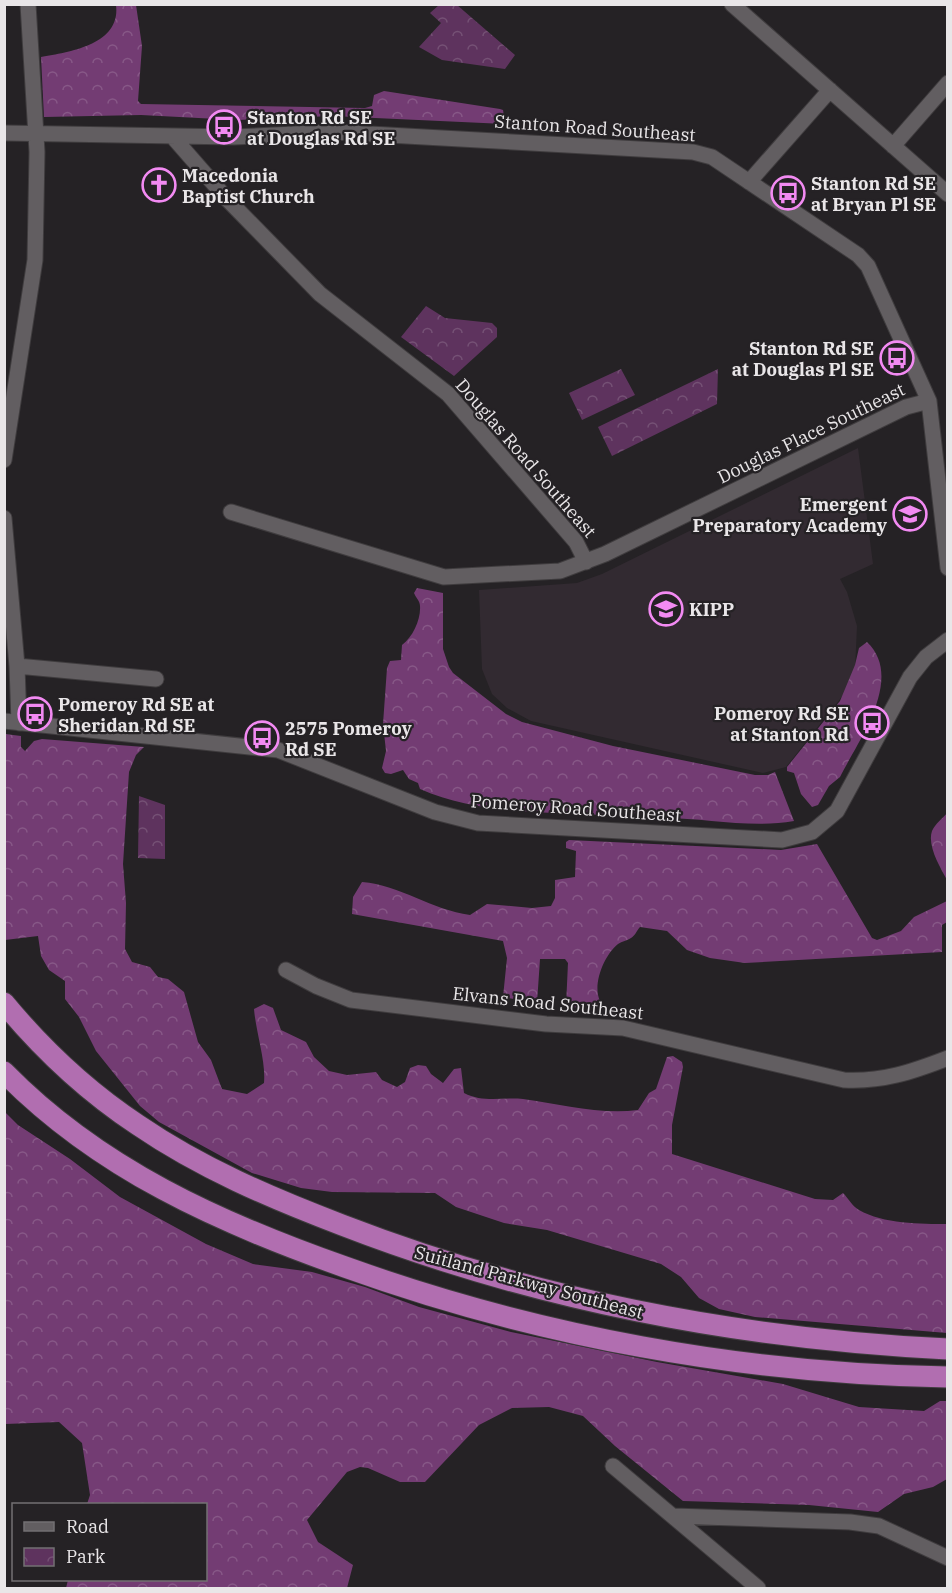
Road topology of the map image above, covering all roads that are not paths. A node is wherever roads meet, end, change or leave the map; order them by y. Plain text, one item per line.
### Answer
1 (28, 4) edge
2 (732, 4) edge
3 (948, 83) edge
4 (830, 90) junction
5 (4, 133) edge
6 (37, 134) junction
7 (172, 136) junction
8 (893, 146) junction
9 (750, 182) junction
10 (948, 194) edge
11 (929, 400) junction
12 (4, 460) edge
13 (231, 512) dead end
14 (4, 518) edge
15 (586, 562) junction
16 (948, 568) edge
17 (948, 640) edge
18 (17, 666) junction
19 (156, 679) dead end
20 (12, 722) edge
21 (286, 970) dead end
22 (4, 1004) edge
23 (948, 1058) edge
24 (4, 1072) edge
25 (948, 1349) edge
26 (948, 1377) edge
27 (613, 1466) dead end
28 (674, 1516) junction
29 (948, 1558) edge
30 (759, 1588) edge

1 - 6 street
2 - 4 street
3 - 8 street
4 - 8 street
4 - 9 street
5 - 6 street, Stanton Road Southeast
6 - 7 street, Stanton Road Southeast
6 - 12 street
7 - 9 street, Stanton Road Southeast
7 - 15 street, Douglas Road Southeast
8 - 10 street
9 - 11 street, Stanton Road Southeast
11 - 15 street, Douglas Place Southeast
11 - 16 street, Stanton Road Southeast
13 - 15 street, Douglas Place Southeast
14 - 18 street
17 - 20 street, Pomeroy Road Southeast
18 - 19 street
18 - 20 street
21 - 23 street, Elvans Road Southeast
22 - 25 highway, Suitland Parkway Southeast
24 - 26 highway, Suitland Parkway Southeast
27 - 28 street
28 - 29 street
28 - 30 street

